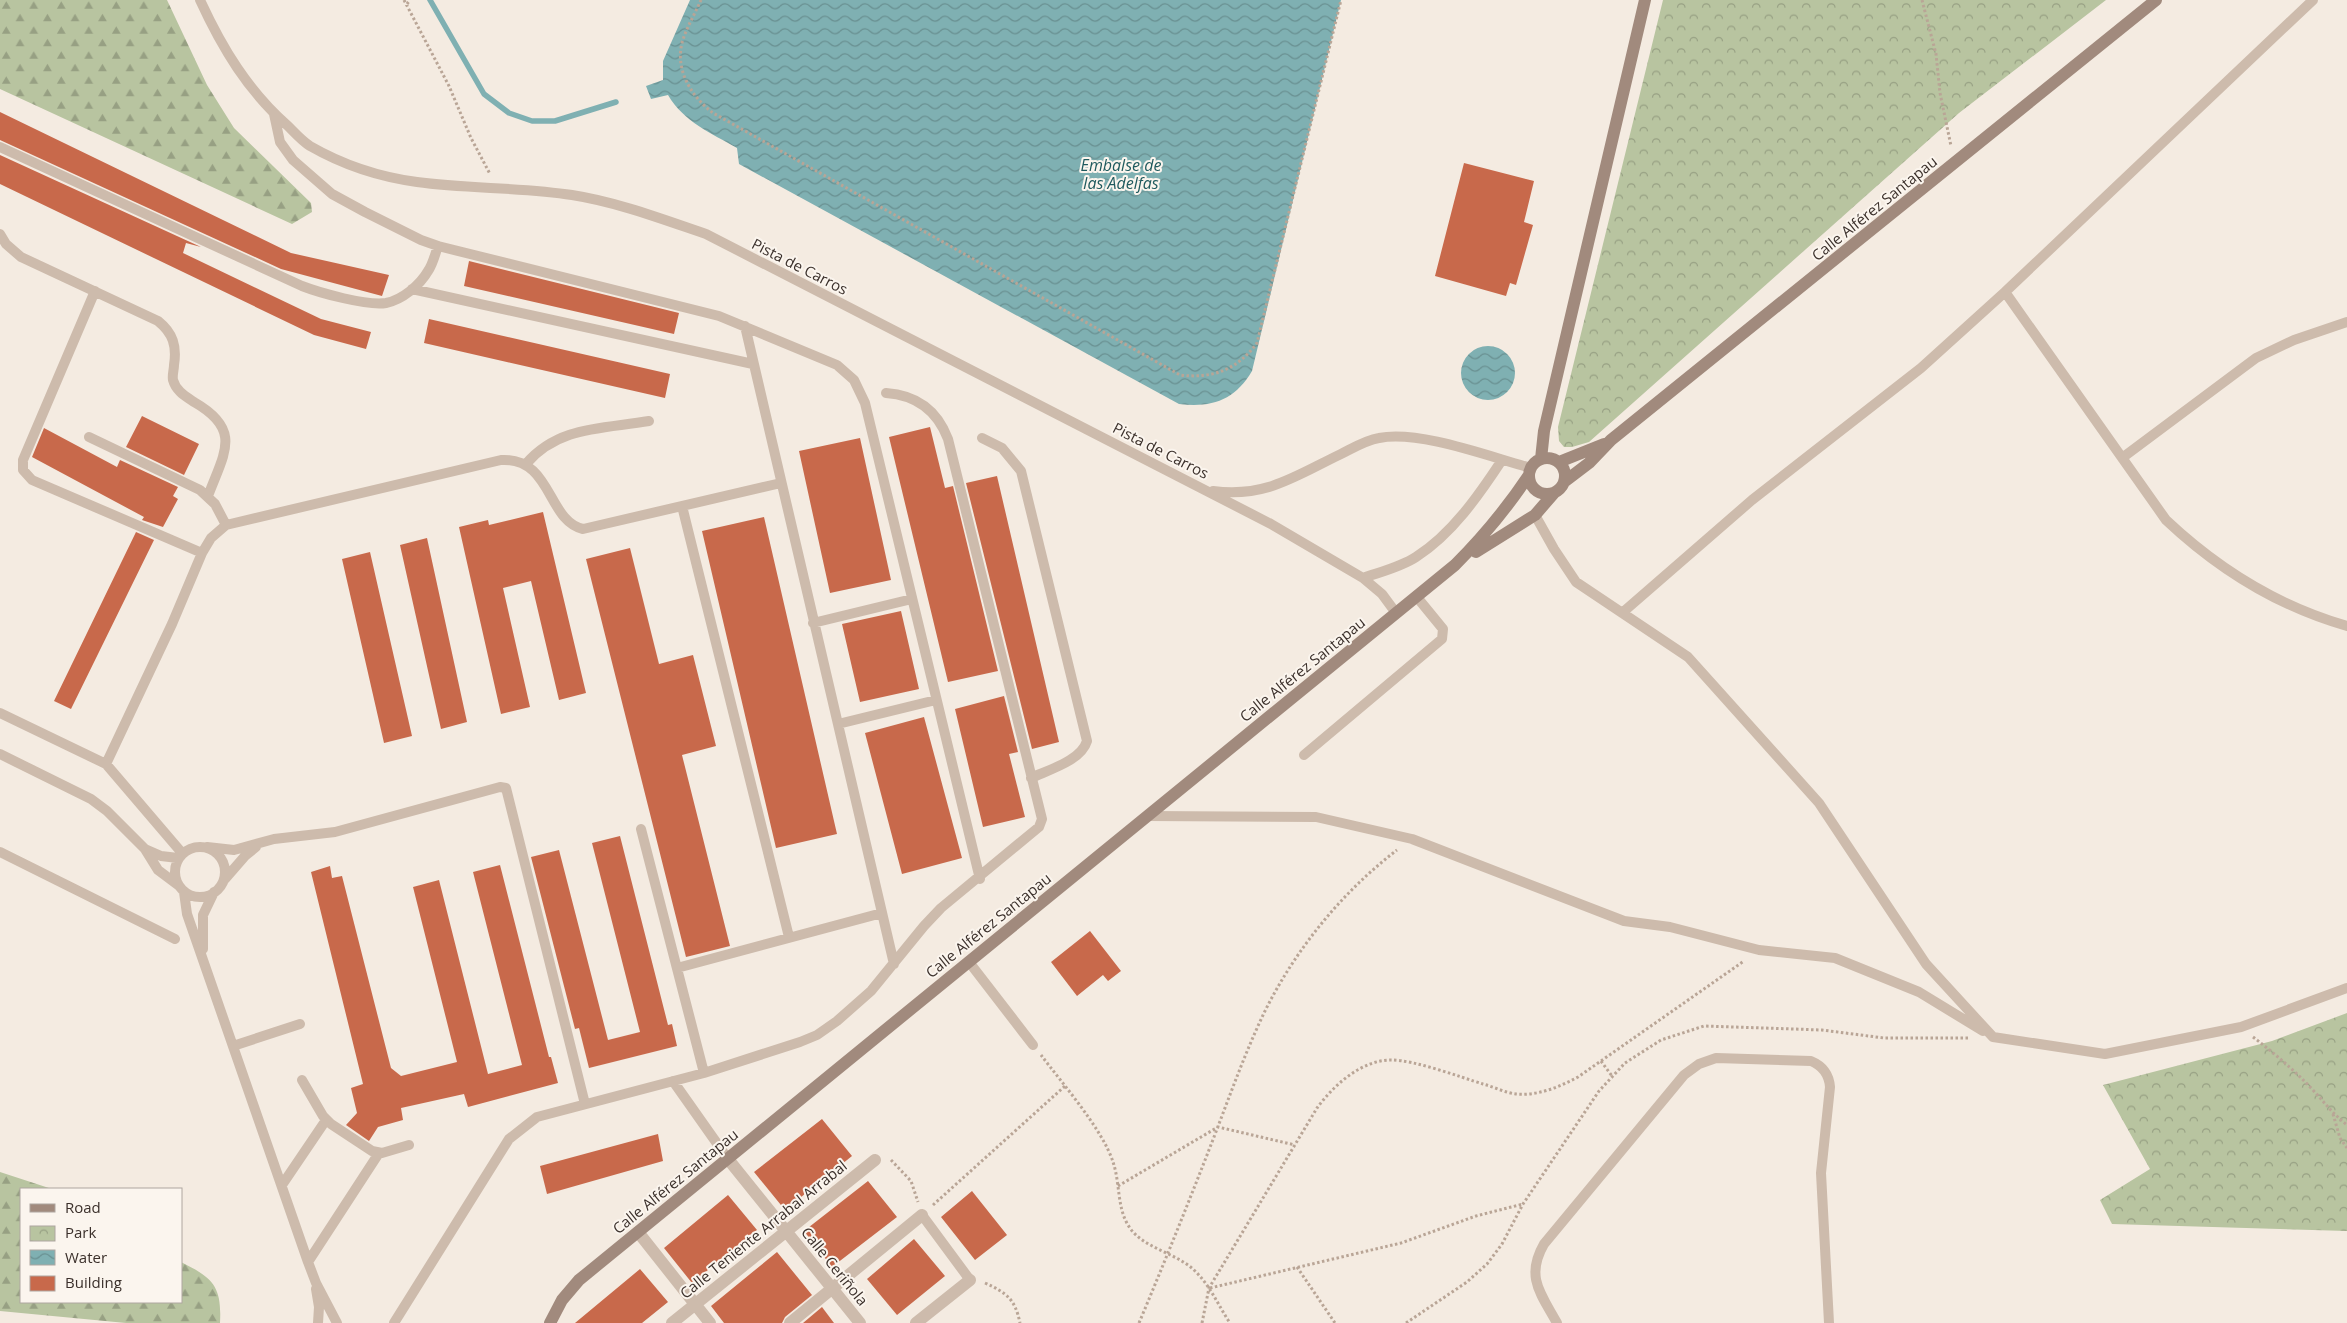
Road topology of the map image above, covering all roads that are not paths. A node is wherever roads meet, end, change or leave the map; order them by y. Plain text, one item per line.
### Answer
1 (200, 0) edge
2 (1645, 0) edge
3 (2156, 0) edge
4 (2313, 0) edge
5 (274, 114) junction
6 (0, 147) edge
7 (0, 234) edge
8 (438, 246) junction
9 (412, 289) junction
10 (95, 291) junction
11 (2005, 292) junction
12 (2347, 322) edge
13 (744, 326) junction
14 (754, 364) junction
15 (886, 393) dead end
16 (650, 421) dead end
17 (89, 437) dead end
18 (982, 438) dead end
19 (1611, 440) junction
20 (1541, 458) junction
21 (2122, 458) junction
22 (1502, 460) junction
23 (1559, 462) junction
24 (526, 464) junction
25 (1530, 471) junction
26 (1564, 482) junction
27 (781, 483) junction
28 (1204, 489) junction
29 (1554, 493) junction
30 (208, 496) junction
31 (682, 506) junction
32 (1535, 515) junction
33 (226, 526) junction
34 (202, 553) junction
35 (1455, 565) junction
36 (1363, 578) junction
37 (1416, 596) junction
38 (912, 599) junction
39 (1396, 613) junction
40 (1622, 613) junction
41 (813, 624) junction
42 (2347, 626) edge
43 (936, 700) junction
44 (0, 713) edge
45 (838, 724) junction
46 (0, 754) edge
47 (1304, 754) dead end
48 (106, 764) junction
49 (1031, 778) junction
50 (1148, 816) junction
51 (641, 829) dead end
52 (261, 843) junction
53 (206, 847) junction
54 (145, 849) junction
55 (0, 852) edge
56 (180, 855) junction
57 (980, 879) junction
58 (181, 888) junction
59 (216, 890) junction
60 (882, 913) junction
61 (789, 938) junction
62 (175, 939) dead end
63 (203, 958) junction
64 (969, 962) junction
65 (894, 964) junction
66 (677, 968) junction
67 (2347, 988) edge
68 (300, 1024) dead end
69 (1993, 1037) junction
70 (1033, 1045) road end
71 (233, 1046) junction
72 (704, 1072) junction
73 (302, 1080) dead end
74 (673, 1081) junction
75 (585, 1104) junction
76 (326, 1120) junction
77 (409, 1145) dead end
78 (379, 1153) junction
79 (728, 1158) junction
80 (876, 1160) road end
81 (282, 1185) junction
82 (922, 1215) joint
83 (786, 1231) junction
84 (638, 1232) junction
85 (308, 1262) junction
86 (970, 1280) joint
87 (316, 1283) junction
88 (833, 1288) junction
89 (695, 1304) junction
90 (394, 1321) edge
91 (552, 1322) edge
92 (318, 1323) edge
93 (337, 1323) edge
94 (672, 1323) edge
95 (710, 1323) edge
96 (790, 1323) edge
97 (860, 1323) edge
98 (916, 1323) edge
99 (1557, 1323) edge
100 (1829, 1323) edge

1 - 5 lane, Pista de Carros
2 - 20 main road
3 - 19 main road, Calle Alférez Santapau
4 - 11 lane
5 - 8 lane
5 - 28 lane, Pista de Carros
6 - 9 lane
7 - 10 lane
8 - 9 lane
8 - 13 lane
9 - 14 lane
10 - 30 lane
10 - 34 lane
11 - 21 lane
11 - 40 lane
12 - 21 lane
13 - 14 lane
13 - 38 lane
14 - 27 lane
15 - 49 lane
16 - 24 lane
17 - 30 lane
18 - 49 lane
19 - 23 main road, Calle Alférez Santapau
19 - 26 main road, Calle Alférez Santapau
20 - 23 main road
20 - 25 main road
21 - 42 lane
22 - 25 lane
22 - 28 lane
22 - 36 lane
23 - 26 main road
24 - 31 lane
24 - 33 lane
25 - 29 main road
25 - 35 main road, Calle Alférez Santapau
26 - 29 main road
27 - 31 lane
27 - 41 lane
28 - 36 lane, Pista de Carros
29 - 32 main road, Calle Alférez Santapau
30 - 33 lane
31 - 61 lane
32 - 35 main road, Calle Alférez Santapau
32 - 40 lane
33 - 34 lane
34 - 48 lane
35 - 37 main road, Calle Alférez Santapau
36 - 39 lane, Pista de Carros
37 - 39 main road, Calle Alférez Santapau
37 - 47 lane
38 - 41 lane
38 - 43 lane
39 - 50 main road, Calle Alférez Santapau
40 - 69 lane
41 - 45 lane
43 - 45 lane
43 - 57 lane
44 - 48 lane
45 - 60 lane
46 - 54 lane
48 - 56 lane
49 - 57 lane
50 - 64 main road, Calle Alférez Santapau
50 - 69 lane
51 - 66 lane
52 - 53 lane
52 - 59 lane
52 - 75 lane
53 - 56 lane
53 - 59 lane
54 - 56 lane
54 - 58 lane
55 - 62 lane
56 - 58 lane
57 - 65 lane
58 - 59 lane
58 - 63 lane
59 - 63 lane
60 - 61 lane
60 - 65 lane
61 - 66 lane
63 - 71 lane
64 - 70 lane
64 - 79 main road, Calle Alférez Santapau
65 - 72 lane
66 - 72 lane
67 - 69 lane
68 - 71 lane
71 - 81 lane
72 - 74 lane
73 - 76 lane
74 - 75 lane
74 - 79 lane
75 - 90 lane
76 - 78 lane
76 - 81 lane
77 - 78 lane
78 - 85 lane
79 - 83 street, Calle Ceriñola
79 - 84 main road, Calle Alférez Santapau
80 - 83 street, Calle Teniente Arrabal Arrabal
81 - 85 lane
82 - 86 lane
82 - 88 street
83 - 88 street, Calle Ceriñola
83 - 89 street, Calle Teniente Arrabal Arrabal
84 - 89 street
84 - 91 main road, Calle Alférez Santapau
85 - 87 lane
86 - 98 street
87 - 92 lane
87 - 93 lane
88 - 96 street
88 - 97 street, Calle Ceriñola
89 - 94 street, Calle Teniente Arrabal Arrabal
89 - 95 street
99 - 100 lane

